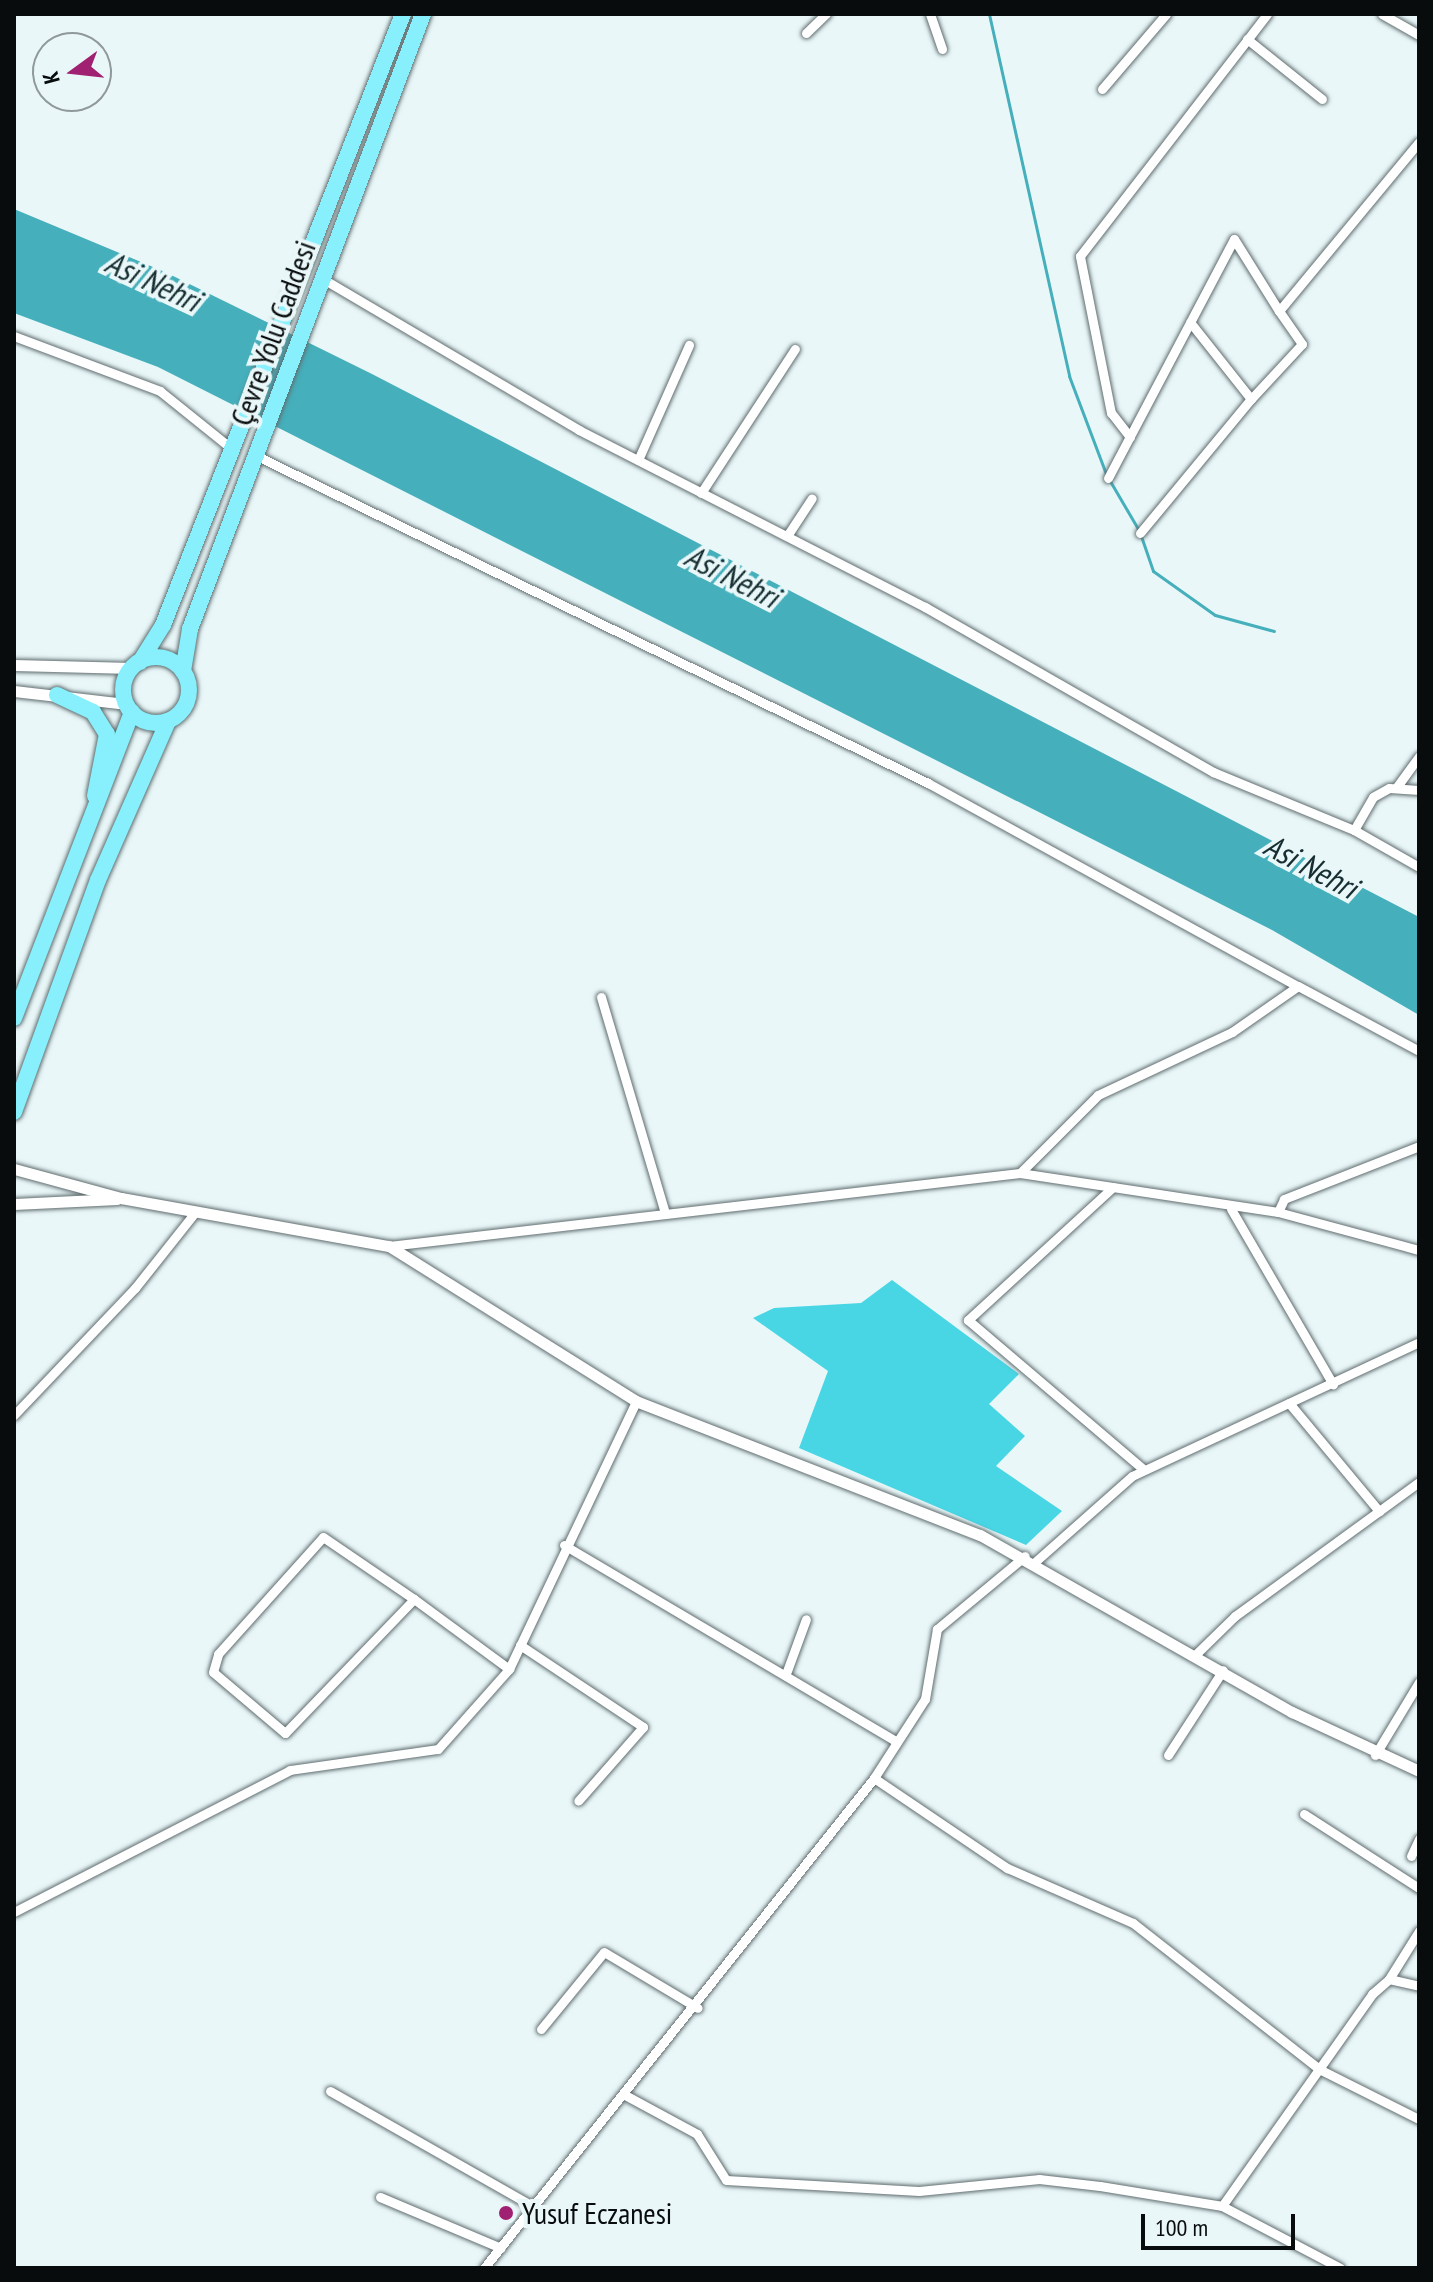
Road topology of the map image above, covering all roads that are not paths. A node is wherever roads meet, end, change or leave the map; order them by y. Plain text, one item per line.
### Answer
1 (403, 14) edge
2 (423, 14) edge
3 (826, 14) edge
4 (930, 14) edge
5 (1166, 14) edge
6 (1267, 14) edge
7 (1382, 14) edge
8 (806, 33) dead end
9 (1419, 35) edge
10 (1247, 39) junction
11 (942, 49) dead end
12 (1102, 89) dead end
13 (1322, 99) dead end
14 (1419, 142) edge
15 (320, 286) junction
16 (1279, 311) junction
17 (1190, 322) junction
18 (14, 336) edge
19 (689, 345) dead end
20 (795, 349) dead end
21 (1251, 399) junction
22 (1130, 437) junction
23 (232, 449) junction
24 (260, 451) junction
25 (638, 460) junction
26 (1108, 478) dead end
27 (701, 493) junction
28 (812, 498) dead end
29 (1140, 533) dead end
30 (787, 536) junction
31 (14, 665) edge
32 (136, 665) junction
33 (183, 671) junction
34 (14, 691) edge
35 (57, 695) junction
36 (130, 708) junction
37 (168, 721) junction
38 (1419, 756) edge
39 (1396, 788) junction
40 (1419, 790) edge
41 (97, 811) junction
42 (1354, 830) junction
43 (1419, 867) edge
44 (1298, 986) junction
45 (601, 997) dead end
46 (14, 1018) edge
47 (1419, 1051) edge
48 (14, 1112) edge
49 (1419, 1146) edge
50 (14, 1169) edge
51 (1020, 1173) junction
52 (1113, 1187) junction
53 (121, 1198) junction
54 (14, 1204) edge
55 (1231, 1209) junction
56 (196, 1211) junction
57 (1278, 1212) junction
58 (665, 1213) junction
59 (389, 1246) junction
60 (1419, 1250) edge
61 (1419, 1342) edge
62 (1333, 1384) junction
63 (636, 1401) junction
64 (1289, 1403) junction
65 (14, 1415) edge
66 (1144, 1470) junction
67 (1419, 1482) edge
68 (1379, 1511) junction
69 (564, 1545) junction
70 (1030, 1559) junction
71 (414, 1599) junction
72 (806, 1619) dead end
73 (520, 1645) junction
74 (1195, 1655) junction
75 (509, 1669) junction
76 (1223, 1670) junction
77 (787, 1671) junction
78 (1419, 1682) edge
79 (895, 1741) junction
80 (1168, 1755) dead end
81 (1375, 1755) junction
82 (1419, 1771) edge
83 (874, 1778) junction
84 (578, 1801) dead end
85 (1304, 1814) dead end
86 (1419, 1839) edge
87 (1411, 1856) dead end
88 (1419, 1888) edge
89 (14, 1912) edge
90 (1419, 1931) edge
91 (1389, 1979) junction
92 (1419, 1986) edge
93 (698, 2008) junction
94 (541, 2029) dead end
95 (1319, 2069) junction
96 (330, 2091) dead end
97 (625, 2095) junction
98 (1419, 2119) edge
99 (380, 2197) dead end
100 (1222, 2206) junction
101 (534, 2207) junction
102 (501, 2248) junction
103 (484, 2268) edge
104 (1340, 2268) edge

1 - 23 highway, Çevre Yolu Caddesi
2 - 15 highway, Çevre Yolu Caddesi
3 - 8 street
4 - 11 street
5 - 12 street
6 - 10 street
7 - 9 street
10 - 13 street
10 - 22 street
14 - 16 street
15 - 24 highway, Çevre Yolu Caddesi
15 - 25 street
16 - 17 street
16 - 21 street
17 - 21 street
17 - 22 street
18 - 23 street
19 - 25 street
20 - 27 street
21 - 29 street
22 - 26 street
23 - 32 highway, Çevre Yolu Caddesi
24 - 33 highway, Çevre Yolu Caddesi
24 - 44 street
25 - 27 street
27 - 30 street
28 - 30 street
30 - 42 street
31 - 32 street
32 - 33 highway
32 - 36 highway, Çevre Yolu Caddesi
33 - 37 highway, Çevre Yolu Caddesi
34 - 35 street
35 - 36 street
35 - 41 highway
36 - 37 highway
36 - 41 highway, Çevre Yolu Caddesi
37 - 48 highway, Çevre Yolu Caddesi
38 - 39 street
39 - 40 street
39 - 42 street
41 - 46 highway, Çevre Yolu Caddesi
42 - 43 street
44 - 47 street
44 - 51 street
45 - 58 street
49 - 57 street
50 - 53 street
51 - 52 street
51 - 58 street
52 - 55 street
52 - 66 street
53 - 54 street
53 - 56 street
55 - 57 street
55 - 62 street
56 - 59 street
56 - 65 street
57 - 60 street
58 - 59 street
59 - 63 street
61 - 62 street
62 - 64 street
63 - 69 street
63 - 70 street
64 - 66 street
64 - 68 street
66 - 70 street
67 - 68 street
68 - 74 street
69 - 73 street
69 - 77 street
70 - 74 street
70 - 79 street
71 - 71 street
71 - 75 street
72 - 77 street
73 - 75 street
73 - 84 street
74 - 76 street
75 - 89 street
76 - 80 street
76 - 81 street
77 - 79 street
78 - 81 street
79 - 83 street
81 - 82 street
83 - 93 street
83 - 95 street
85 - 88 street
86 - 87 street
90 - 91 street
91 - 92 street
91 - 95 street
93 - 94 street
93 - 97 street
95 - 98 street
95 - 100 street
96 - 101 street
97 - 100 street
97 - 101 street
99 - 102 street
100 - 104 street
101 - 102 street
102 - 103 street

